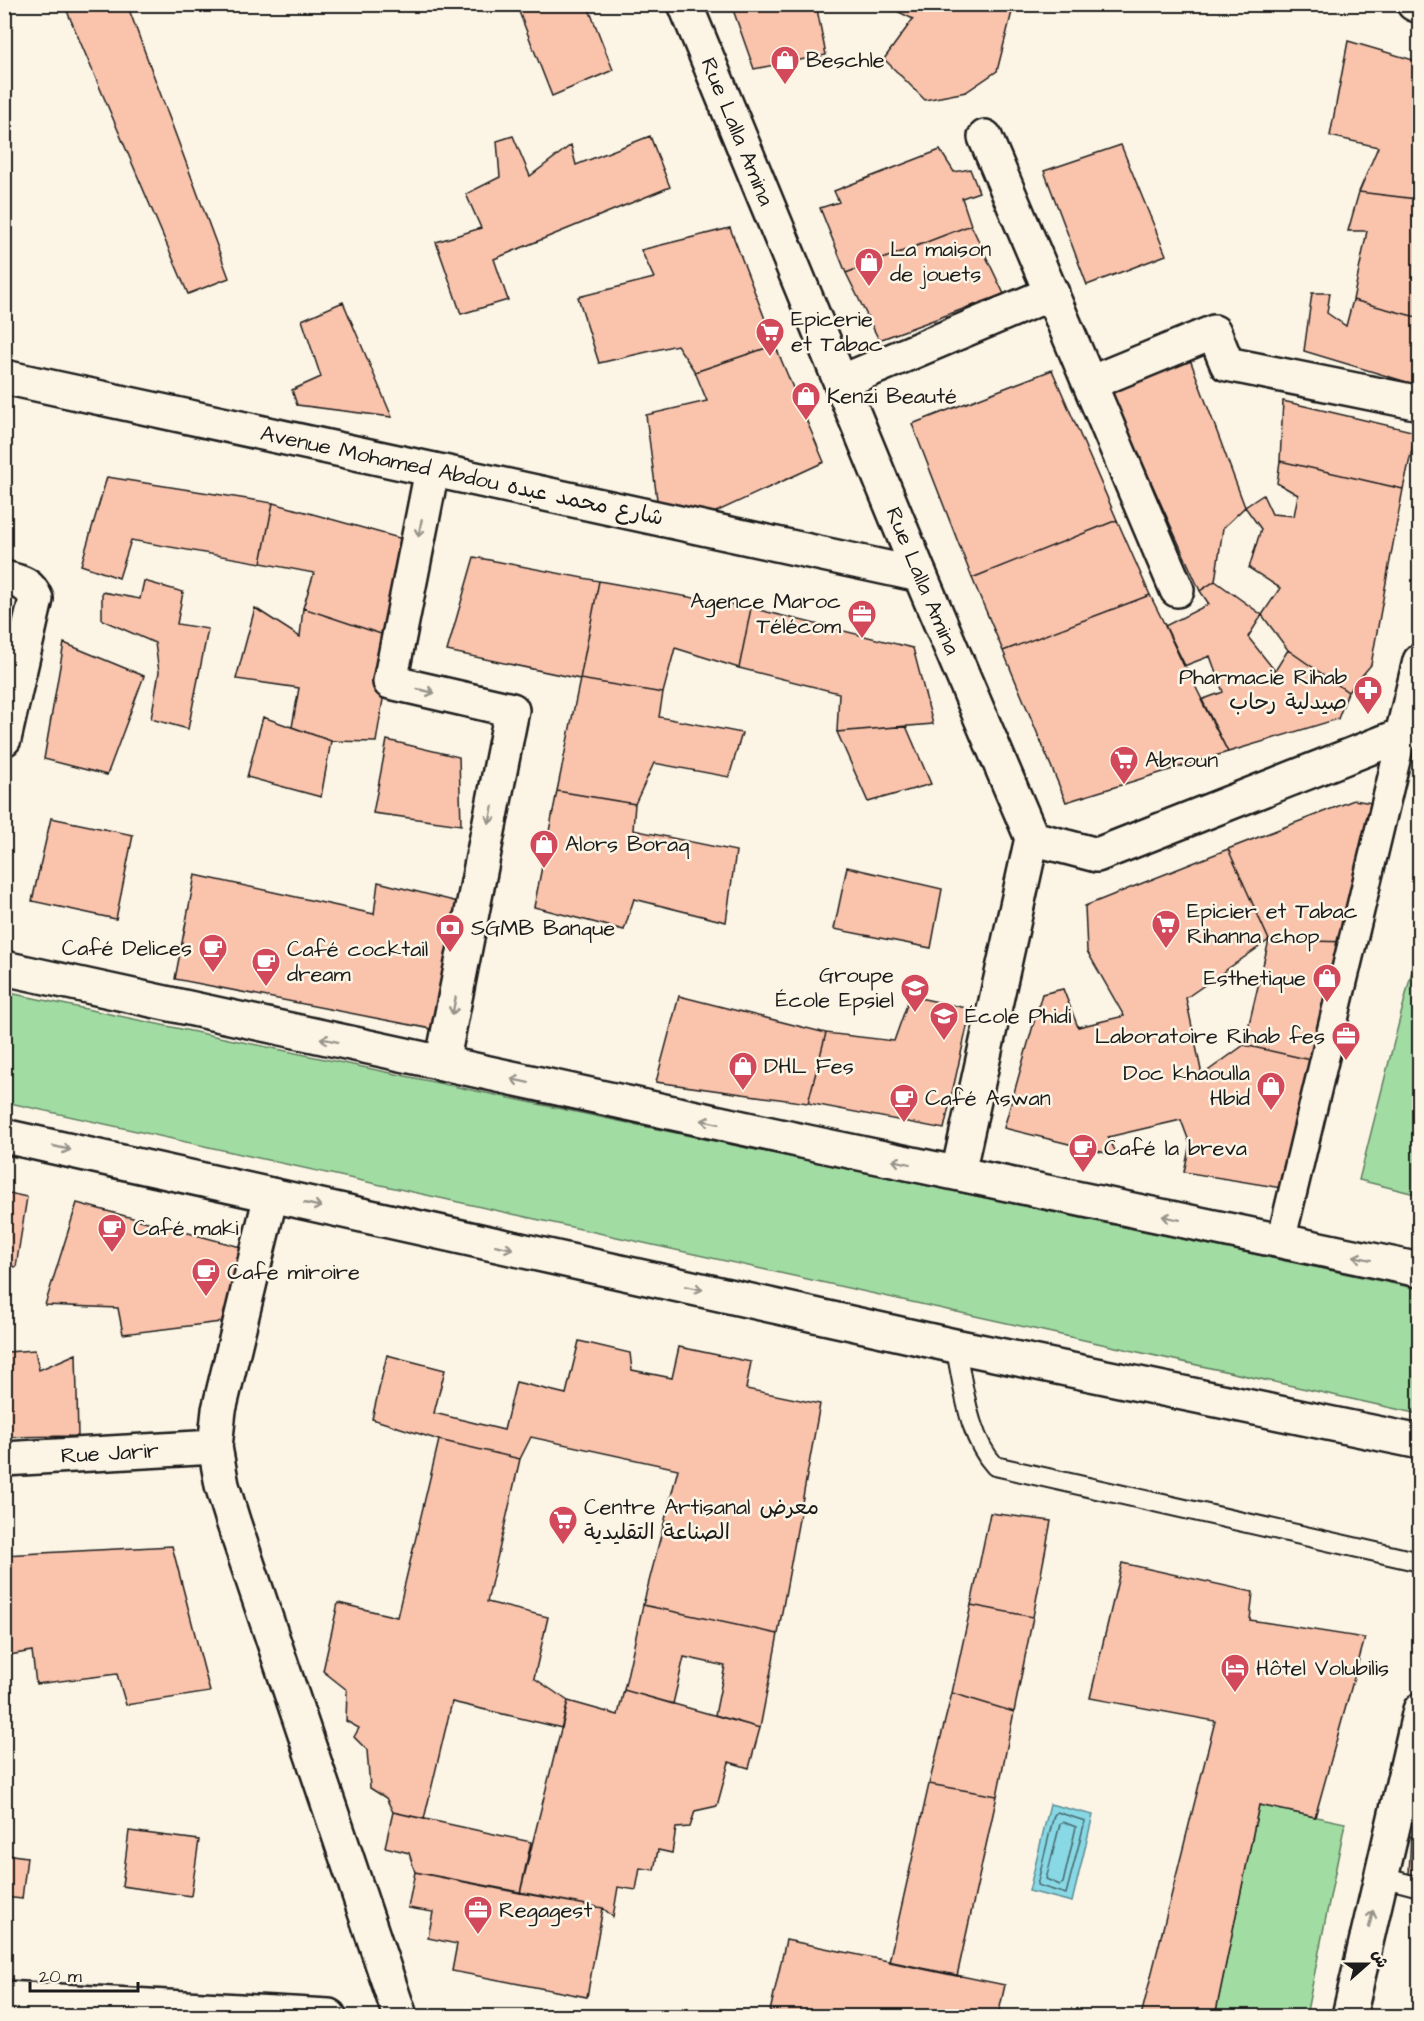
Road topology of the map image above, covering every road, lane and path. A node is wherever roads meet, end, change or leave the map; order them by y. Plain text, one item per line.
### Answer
1 (685, 4) edge
2 (1414, 4) edge
3 (1419, 6) edge
4 (985, 137) dead end
5 (1052, 293) junction
6 (4, 377) edge
7 (841, 382) junction
8 (1090, 383) junction
9 (1419, 403) edge
10 (432, 470) junction
11 (920, 575) junction
12 (4, 578) edge
13 (1177, 590) dead end
14 (1419, 661) edge
15 (1402, 735) junction
16 (4, 739) edge
17 (1032, 838) junction
18 (4, 968) edge
19 (442, 1064) junction
20 (4, 1136) edge
21 (958, 1173) junction
22 (271, 1195) junction
23 (1281, 1241) junction
24 (1419, 1270) edge
25 (955, 1346) junction
26 (1419, 1442) edge
27 (215, 1447) junction
28 (4, 1459) edge
29 (1419, 1562) edge
30 (1419, 1710) edge
31 (1381, 1877) junction
32 (1419, 1887) edge
33 (4, 1998) edge
34 (329, 2016) edge
35 (400, 2016) edge
36 (1349, 2016) edge

1 - 7 street, Rue Lalla Amina
2 - 3 street
4 - 5 street
5 - 7 street
5 - 8 street
6 - 10 street, Avenue Mohamed Abdou شارع محمد عبده
7 - 11 street, Rue Lalla Amina
8 - 9 street
8 - 13 street
10 - 11 street, Avenue Mohamed Abdou شارع محمد عبده
10 -> 19 street
11 - 17 street, Rue Lalla Amina
12 - 16 street
14 - 15 street
15 - 17 street
15 - 23 street
17 - 21 street
19 -> 18 street
21 -> 19 street
20 -> 22 street
23 -> 21 street
22 -> 25 street
22 - 27 street
24 -> 23 street
25 - 26 street
25 - 29 lane
27 - 28 street, Rue Jarir
27 - 35 street
30 - 31 street
31 - 32 lane
36 -> 31 street
33 - 34 street

